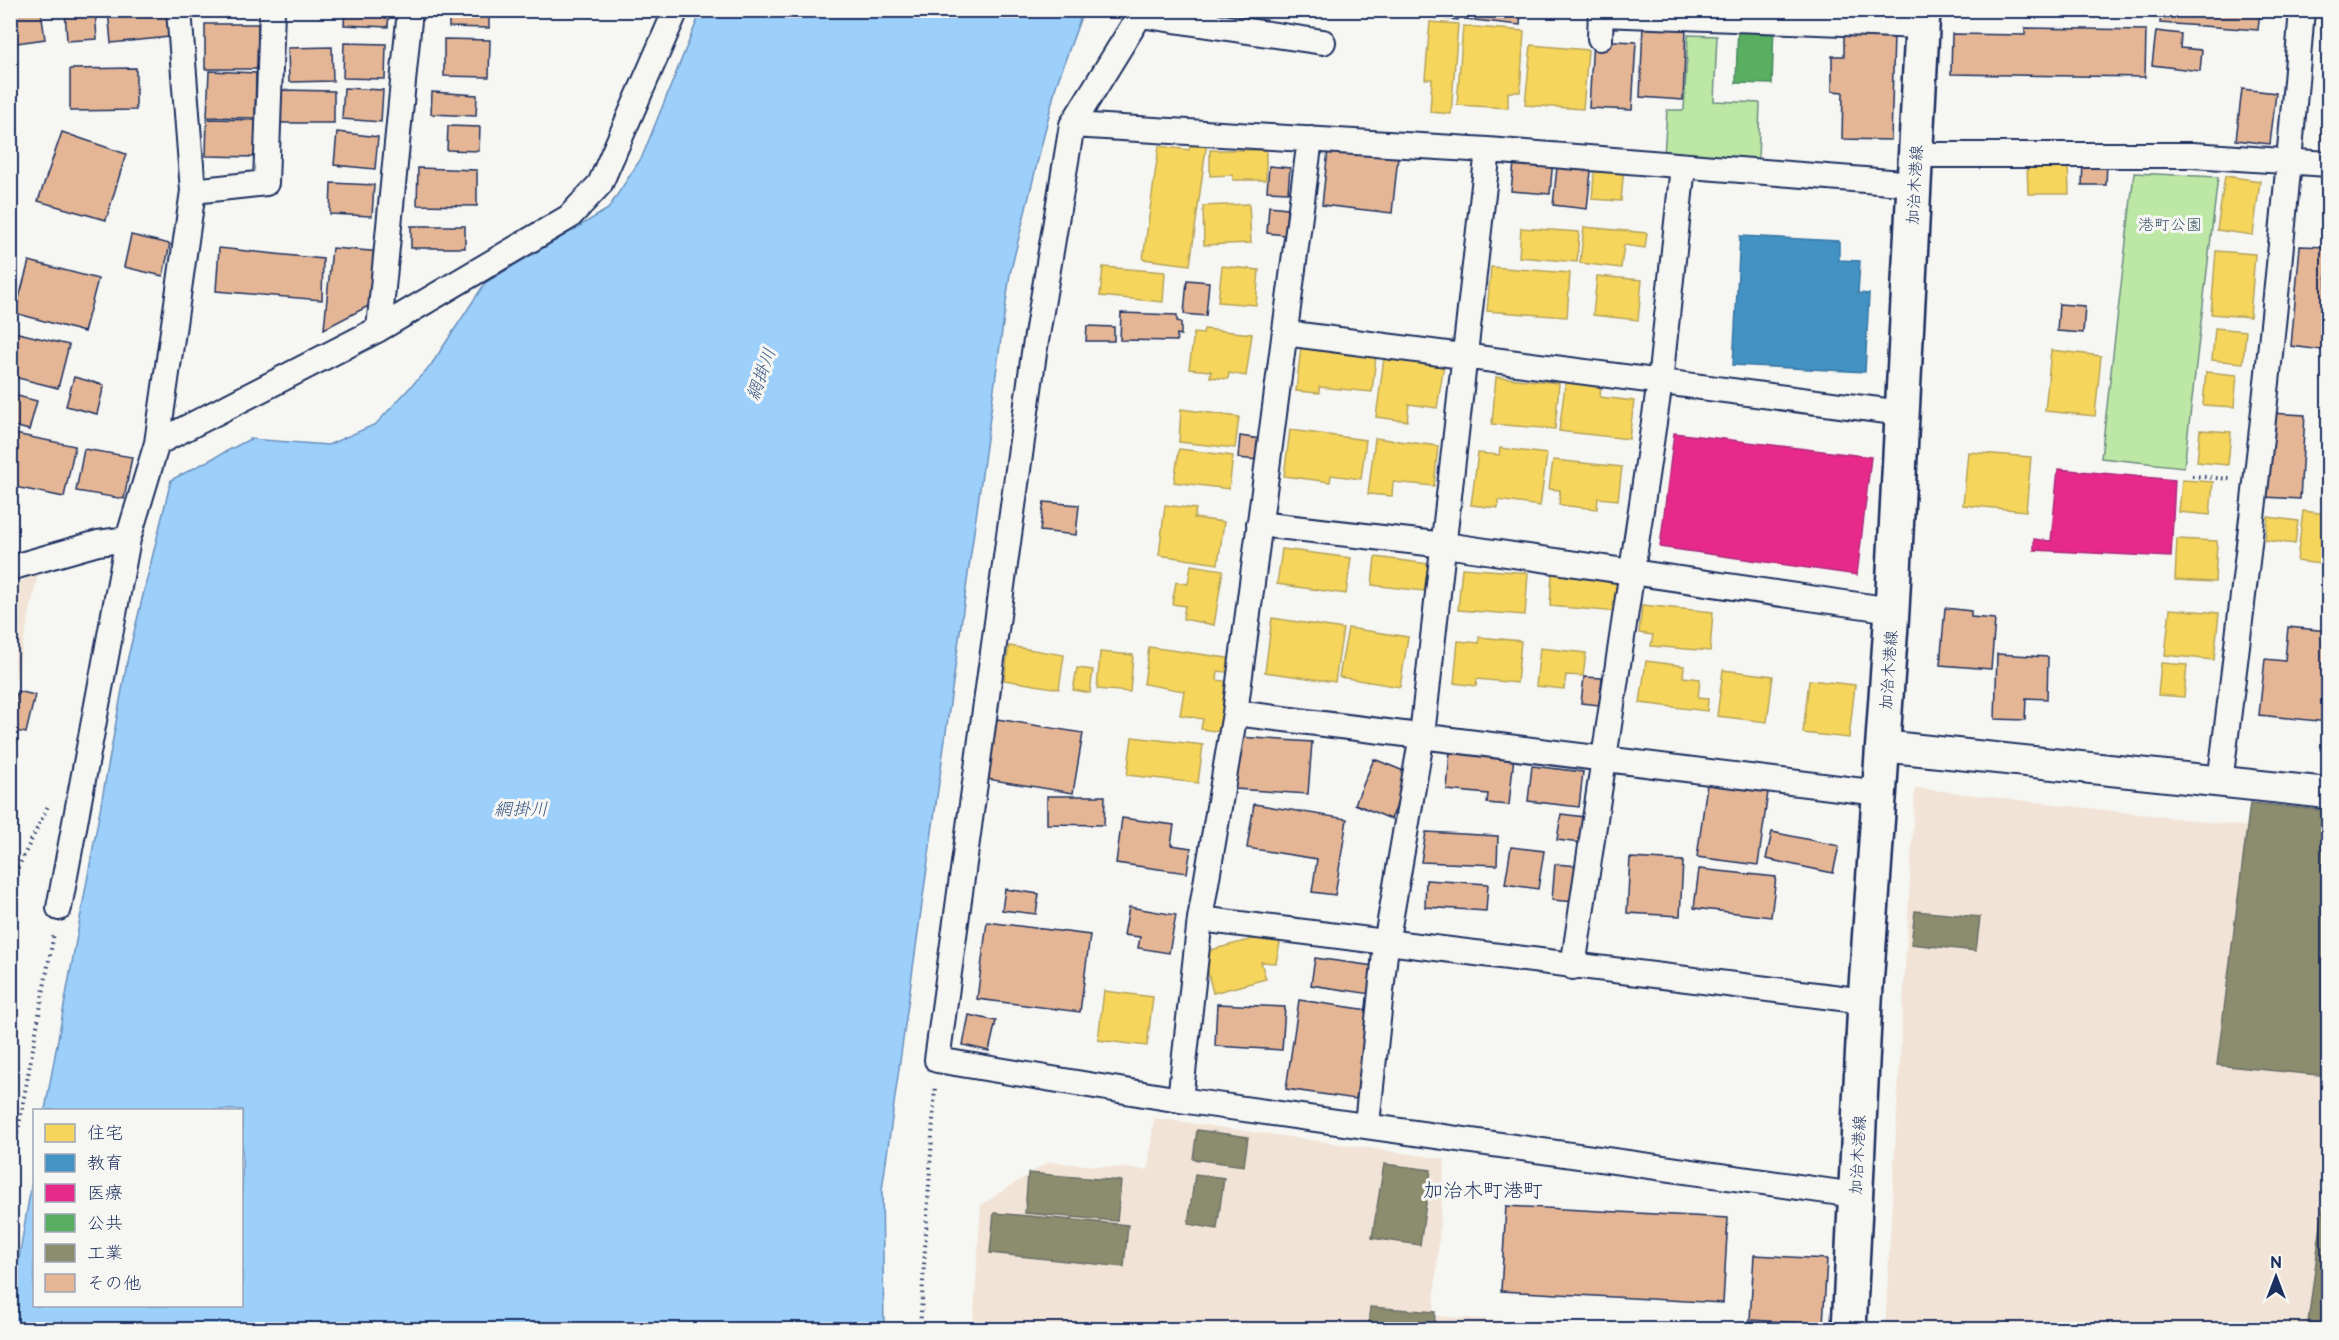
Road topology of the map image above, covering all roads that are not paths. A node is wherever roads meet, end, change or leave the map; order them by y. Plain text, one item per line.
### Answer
1 (179, 10) edge
2 (272, 10) edge
3 (410, 10) edge
4 (676, 10) edge
5 (2302, 10) edge
6 (1601, 12) edge
7 (1142, 13) edge
8 (1922, 18) edge
9 (1600, 38) dead end
10 (1323, 42) dead end
11 (1072, 125) junction
12 (1310, 139) junction
13 (1488, 150) junction
14 (2289, 162) junction
15 (2328, 164) edge
16 (1683, 166) junction
17 (1915, 170) junction
18 (193, 191) junction
19 (379, 329) junction
20 (1285, 333) junction
21 (1466, 356) junction
22 (1660, 382) junction
23 (1902, 412) junction
24 (157, 442) junction
25 (1258, 524) junction
26 (128, 539) junction
27 (1444, 545) junction
28 (10, 568) edge
29 (1630, 572) junction
30 (1892, 610) junction
31 (1235, 713) junction
32 (1422, 735) junction
33 (1882, 746) junction
34 (1604, 758) junction
35 (2220, 782) junction
36 (1879, 793) junction
37 (2328, 793) edge
38 (59, 908) road end
39 (1200, 919) junction
40 (1386, 944) junction
41 (1573, 967) junction
42 (1865, 1001) junction
43 (1180, 1100) junction
44 (1367, 1124) junction
45 (1855, 1195) junction
46 (1849, 1329) edge

1 - 18 street
2 - 18 street
3 - 19 street
4 - 19 street
5 - 14 street
6 - 8 street
6 - 9 street
7 - 10 street
7 - 11 street
8 - 17 main road, 加治木港線
11 - 12 street
11 - 43 street
12 - 13 street
12 - 20 street
13 - 16 street
13 - 21 street
14 - 15 street
14 - 17 street
14 - 35 street
16 - 17 street
16 - 22 street
17 - 23 main road, 加治木港線
18 - 24 street
19 - 24 street
20 - 21 street
20 - 25 street
21 - 22 street
21 - 27 street
22 - 23 street
22 - 29 street
23 - 30 main road, 加治木港線
24 - 26 street
25 - 27 street
25 - 31 street
26 - 28 street
26 - 38 street
27 - 29 street
27 - 32 street
29 - 30 street
29 - 34 street
30 - 33 main road, 加治木港線
31 - 32 street
31 - 39 street
32 - 34 street
32 - 40 street
33 - 35 street
33 - 36 main road, 加治木港線
34 - 36 street
34 - 41 street
35 - 37 street
36 - 42 main road, 加治木港線
39 - 40 street
39 - 43 street
40 - 41 street
40 - 44 street
41 - 42 street
42 - 45 main road, 加治木港線
43 - 44 street
44 - 45 street
45 - 46 main road, 加治木港線

